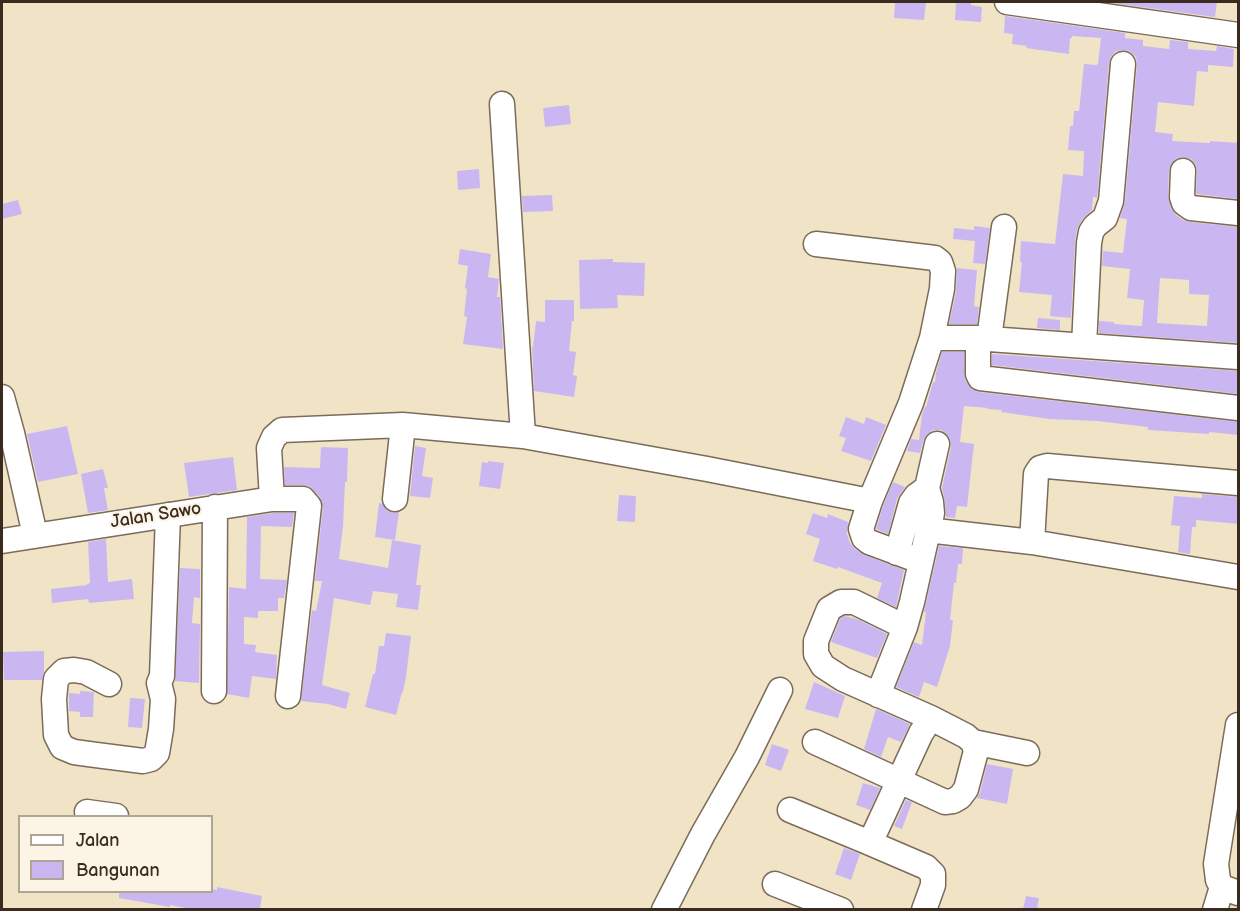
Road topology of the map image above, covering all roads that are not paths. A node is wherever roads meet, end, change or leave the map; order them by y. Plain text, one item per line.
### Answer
1 (1007, 2) edge
2 (1239, 35) edge
3 (1122, 64) dead end
4 (502, 104) dead end
5 (1184, 171) dead end
6 (1239, 213) edge
7 (1004, 227) dead end
8 (816, 244) dead end
9 (932, 338) junction
10 (984, 339) junction
11 (1084, 346) junction
12 (1239, 357) edge
13 (2, 397) edge
14 (1239, 408) edge
15 (403, 425) junction
16 (523, 436) junction
17 (937, 444) dead end
18 (1239, 483) edge
19 (927, 488) junction
20 (272, 499) junction
21 (395, 499) dead end
22 (870, 501) junction
23 (215, 507) junction
24 (168, 515) junction
25 (927, 530) junction
26 (34, 535) junction
27 (2, 541) edge
28 (1032, 542) junction
29 (897, 553) junction
30 (920, 561) junction
31 (1239, 577) edge
32 (905, 627) junction
33 (109, 684) dead end
34 (780, 690) dead end
35 (214, 691) dead end
36 (879, 695) junction
37 (288, 696) dead end
38 (930, 718) junction
39 (1239, 725) edge
40 (815, 742) dead end
41 (973, 742) junction
42 (1027, 753) dead end
43 (897, 780) junction
44 (790, 810) dead end
45 (87, 812) dead end
46 (109, 815) edge
47 (870, 843) junction
48 (775, 884) dead end
49 (1225, 896) edge
50 (664, 909) edge
51 (841, 909) edge
52 (924, 909) edge

1 - 2 street
3 - 11 street
4 - 16 street
5 - 6 street
7 - 10 street
8 - 9 street
9 - 10 street
9 - 22 street
10 - 11 street
10 - 14 street
11 - 12 street
13 - 26 street
15 - 16 street
15 - 20 street
15 - 21 street
16 - 22 street
17 - 19 street
18 - 28 street
19 - 25 street
19 - 29 street
20 - 23 street, Jalan Sawo
20 - 37 street, Jalan Sawo
22 - 29 street
23 - 24 street, Jalan Sawo
23 - 35 street
24 - 26 street, Jalan Sawo
24 - 33 street
25 - 28 street
25 - 30 street
26 - 27 street, Jalan Sawo
28 - 31 street
29 - 30 street
30 - 32 street
32 - 36 street
32 - 36 street
34 - 50 street
36 - 38 street
38 - 41 street
38 - 43 street
39 - 49 street
40 - 43 street
41 - 42 street
41 - 43 street
43 - 47 street
44 - 47 street
45 - 46 street
47 - 52 street
48 - 51 street

